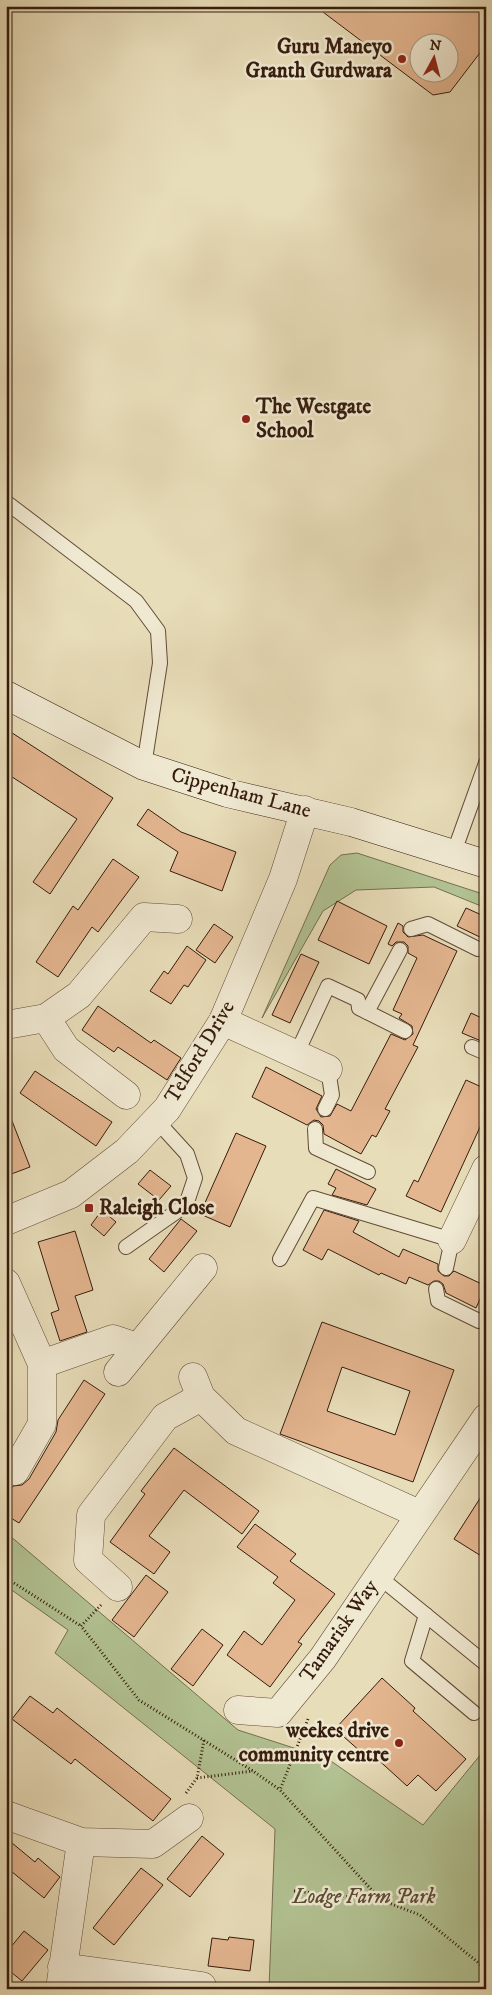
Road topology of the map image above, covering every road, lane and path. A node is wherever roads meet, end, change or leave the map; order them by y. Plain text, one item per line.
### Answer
1 (6, 502) edge
2 (6, 695) edge
3 (486, 763) edge
4 (144, 766) junction
5 (305, 810) junction
6 (454, 852) junction
7 (486, 864) edge
8 (178, 919) dead end
9 (411, 929) dead end
10 (478, 949) dead end
11 (400, 950) dead end
12 (367, 1012) junction
13 (46, 1018) junction
14 (223, 1021) junction
15 (6, 1025) edge
16 (405, 1031) dead end
17 (472, 1046) dead end
18 (486, 1053) edge
19 (296, 1055) junction
20 (328, 1069) joint
21 (126, 1095) dead end
22 (325, 1109) dead end
23 (156, 1120) junction
24 (315, 1129) dead end
25 (368, 1172) dead end
26 (484, 1178) edge
27 (6, 1221) edge
28 (452, 1240) junction
29 (126, 1247) dead end
30 (280, 1258) dead end
31 (203, 1268) dead end
32 (446, 1268) dead end
33 (6, 1283) edge
34 (436, 1289) dead end
35 (480, 1321) dead end
36 (137, 1347) junction
37 (42, 1364) junction
38 (118, 1372) dead end
39 (486, 1418) edge
40 (15, 1471) dead end
41 (419, 1514) junction
42 (378, 1576) junction
43 (11, 1582) dead end
44 (118, 1587) joint
45 (426, 1615) junction
46 (81, 1626) junction
47 (486, 1664) edge
48 (238, 1710) dead end
49 (312, 1710) dead end
50 (474, 1712) dead end
51 (204, 1740) junction
52 (253, 1771) junction
53 (197, 1778) junction
54 (280, 1790) junction
55 (6, 1815) edge
56 (189, 1818) joint
57 (81, 1842) junction
58 (294, 1891) dead end
59 (381, 1900) junction
60 (486, 1969) edge
61 (61, 1978) edge
62 (202, 1986) dead end

1 - 4 lane
2 - 4 street, Cippenham Lane
3 - 6 lane
4 - 5 street, Cippenham Lane
5 - 6 street, Cippenham Lane
5 - 14 street, Telford Drive
6 - 7 street, Cippenham Lane
8 - 13 street
9 - 10 lane
11 - 12 lane
12 - 16 lane
12 - 19 lane
13 - 15 street
13 - 21 street
14 - 19 street
14 - 23 street, Telford Drive
17 - 18 lane
19 - 20 street
20 - 22 lane
23 - 27 street, Telford Drive
23 - 29 lane
24 - 25 lane
26 - 28 street
28 - 30 lane
28 - 32 lane
31 - 36 street
33 - 37 street
34 - 35 lane
36 - 37 street
36 - 38 street
37 - 40 street
39 - 41 street, Tamarisk Way
41 - 42 street, Tamarisk Way
41 - 44 street
42 - 45 lane
42 - 48 street, Tamarisk Way
43 - 46 path
44 - 46 path
45 - 47 lane
45 - 50 lane
46 - 51 path
49 - 54 path
51 - 52 path
51 - 53 path
52 - 53 path
52 - 54 path
53 - 56 path
54 - 59 path
55 - 57 street
56 - 57 street
57 - 61 street
58 - 59 path
59 - 60 path
61 - 62 street

